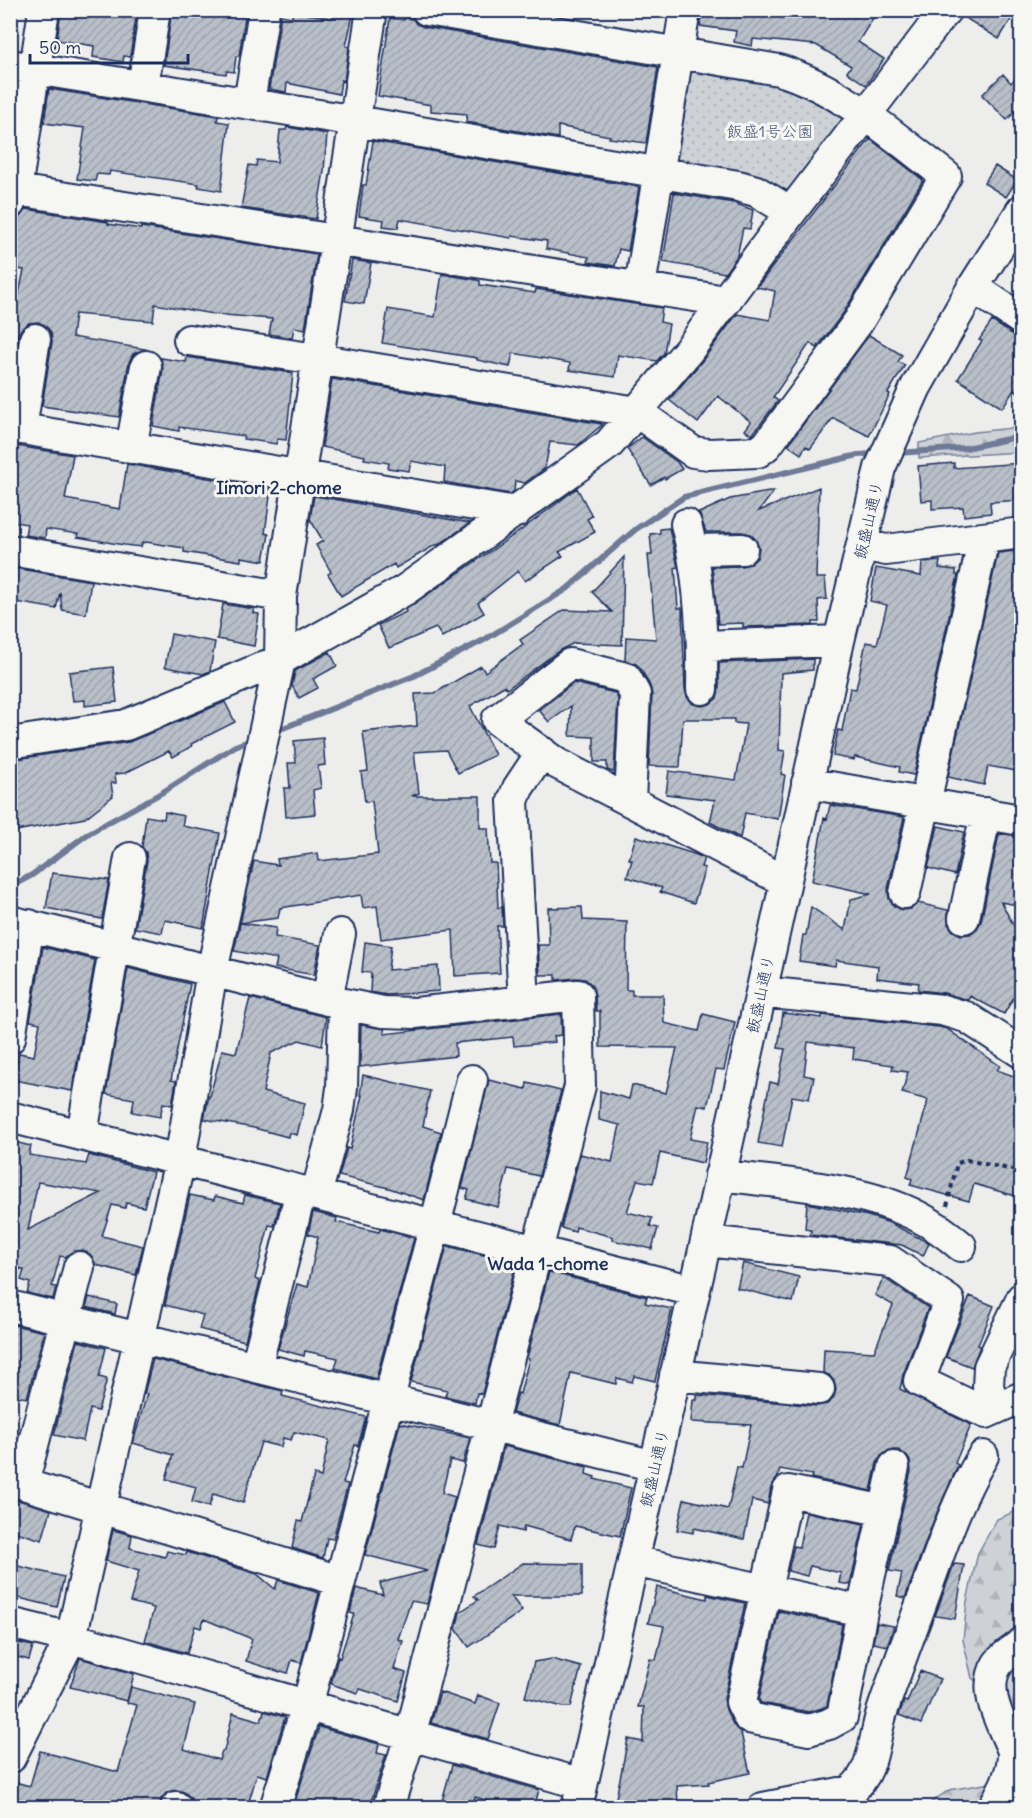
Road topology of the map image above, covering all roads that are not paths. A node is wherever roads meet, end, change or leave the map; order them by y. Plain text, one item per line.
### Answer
1 (44, 10) edge
2 (155, 10) edge
3 (264, 10) edge
4 (372, 10) edge
5 (427, 10) edge
6 (685, 10) edge
7 (934, 15) edge
8 (678, 55) junction
9 (22, 67) edge
10 (143, 86) junction
11 (249, 103) junction
12 (866, 116) junction
13 (356, 121) junction
14 (659, 172) junction
15 (13, 196) edge
16 (1022, 210) edge
17 (791, 212) junction
18 (336, 239) junction
19 (640, 287) junction
20 (973, 287) junction
21 (726, 301) junction
22 (1022, 320) edge
23 (35, 339) dead end
24 (189, 340) dead end
25 (317, 359) junction
26 (146, 366) dead end
27 (637, 412) junction
28 (16, 428) edge
29 (131, 448) junction
30 (299, 476) junction
31 (516, 512) junction
32 (1022, 533) edge
33 (984, 538) junction
34 (862, 544) junction
35 (742, 549) dead end
36 (10, 550) edge
37 (281, 596) junction
38 (839, 641) junction
39 (703, 646) junction
40 (280, 660) junction
41 (702, 689) dead end
42 (10, 743) edge
43 (542, 752) junction
44 (807, 783) junction
45 (630, 801) junction
46 (926, 802) junction
47 (986, 813) junction
48 (1022, 817) edge
49 (130, 858) dead end
50 (785, 881) junction
51 (905, 893) dead end
52 (964, 918) dead end
53 (20, 923) edge
54 (340, 934) dead end
55 (115, 946) junction
56 (212, 970) junction
57 (761, 992) junction
58 (524, 1001) junction
59 (335, 1002) junction
60 (10, 1038) edge
61 (1021, 1051) edge
62 (472, 1080) dead end
63 (10, 1117) edge
64 (82, 1134) junction
65 (180, 1160) junction
66 (720, 1175) junction
67 (309, 1193) junction
68 (435, 1225) junction
69 (951, 1238) road end
70 (706, 1241) junction
71 (537, 1251) junction
72 (79, 1267) dead end
73 (694, 1291) junction
74 (1022, 1298) edge
75 (10, 1306) edge
76 (65, 1320) junction
77 (139, 1339) junction
78 (256, 1367) junction
79 (675, 1375) junction
80 (819, 1389) dead end
81 (389, 1400) junction
82 (1009, 1403) edge
83 (491, 1425) junction
84 (983, 1456) dead end
85 (655, 1466) junction
86 (894, 1467) dead end
87 (16, 1482) edge
88 (100, 1508) junction
89 (885, 1511) junction
90 (633, 1561) junction
91 (340, 1581) junction
92 (765, 1589) junction
93 (862, 1611) junction
94 (10, 1623) edge
95 (71, 1638) junction
96 (1022, 1643) edge
97 (307, 1706) junction
98 (410, 1736) junction
99 (10, 1758) edge
100 (580, 1796) edge
101 (850, 1799) edge
102 (275, 1808) edge
103 (388, 1808) edge
104 (763, 1808) edge
105 (993, 1808) edge

1 - 9 street
2 - 10 street
3 - 11 street
4 - 13 street
5 - 8 street
6 - 8 street
7 - 12 street
8 - 12 street
8 - 14 street
9 - 10 street
9 - 15 street
10 - 11 street
11 - 13 street
12 - 17 street
12 - 27 street
13 - 14 street
13 - 18 street
14 - 17 street
14 - 19 street
15 - 18 street
16 - 20 street, 飯盛山通り
17 - 21 street
18 - 19 street
18 - 25 street
19 - 21 street
20 - 22 street
20 - 34 street, 飯盛山通り
21 - 27 street
23 - 28 street
24 - 25 street
25 - 27 street
25 - 30 street
26 - 29 street
27 - 31 street
28 - 29 street
29 - 30 street
30 - 31 street
30 - 37 street
31 - 40 street
32 - 33 street
33 - 34 street
33 - 46 street
34 - 38 street, 飯盛山通り
35 - 39 street
36 - 37 street
37 - 40 street
38 - 39 street
38 - 44 street, 飯盛山通り
39 - 41 street
40 - 42 street
40 - 56 street
43 - 45 street
43 - 45 street
43 - 58 street
44 - 46 street
44 - 50 street, 飯盛山通り
45 - 50 street
46 - 47 street
46 - 51 street
47 - 48 street
47 - 52 street
49 - 55 street
50 - 57 street, 飯盛山通り
53 - 55 street
53 - 60 street
54 - 59 street
55 - 56 street
55 - 64 street
56 - 59 street
56 - 65 street
57 - 61 street
57 - 66 street, 飯盛山通り
58 - 59 street
58 - 71 street
59 - 67 street
62 - 68 street
63 - 64 street
64 - 65 street
65 - 67 street
65 - 77 street
66 - 69 street
66 - 70 street, 飯盛山通り
67 - 68 street
67 - 78 street
68 - 71 street
68 - 81 street
70 - 73 street, 飯盛山通り
70 - 82 street
71 - 73 street
71 - 83 street
72 - 76 street
73 - 79 street, 飯盛山通り
74 - 82 street
75 - 76 street
76 - 77 street
76 - 87 street
77 - 78 street
77 - 88 street
78 - 81 street
79 - 80 street
79 - 85 street, 飯盛山通り
81 - 83 street
81 - 91 street
83 - 85 street
83 - 98 street
84 - 101 street
85 - 90 street, 飯盛山通り
86 - 89 street
87 - 88 street
88 - 91 street
88 - 95 street
89 - 92 street
89 - 93 street
90 - 92 street
90 - 100 street, 飯盛山通り
91 - 97 street
92 - 93 street
92 - 93 street
94 - 95 street
95 - 97 street
95 - 99 street
96 - 105 street
97 - 98 street
97 - 102 street
98 - 100 street
98 - 103 street
101 - 104 street

